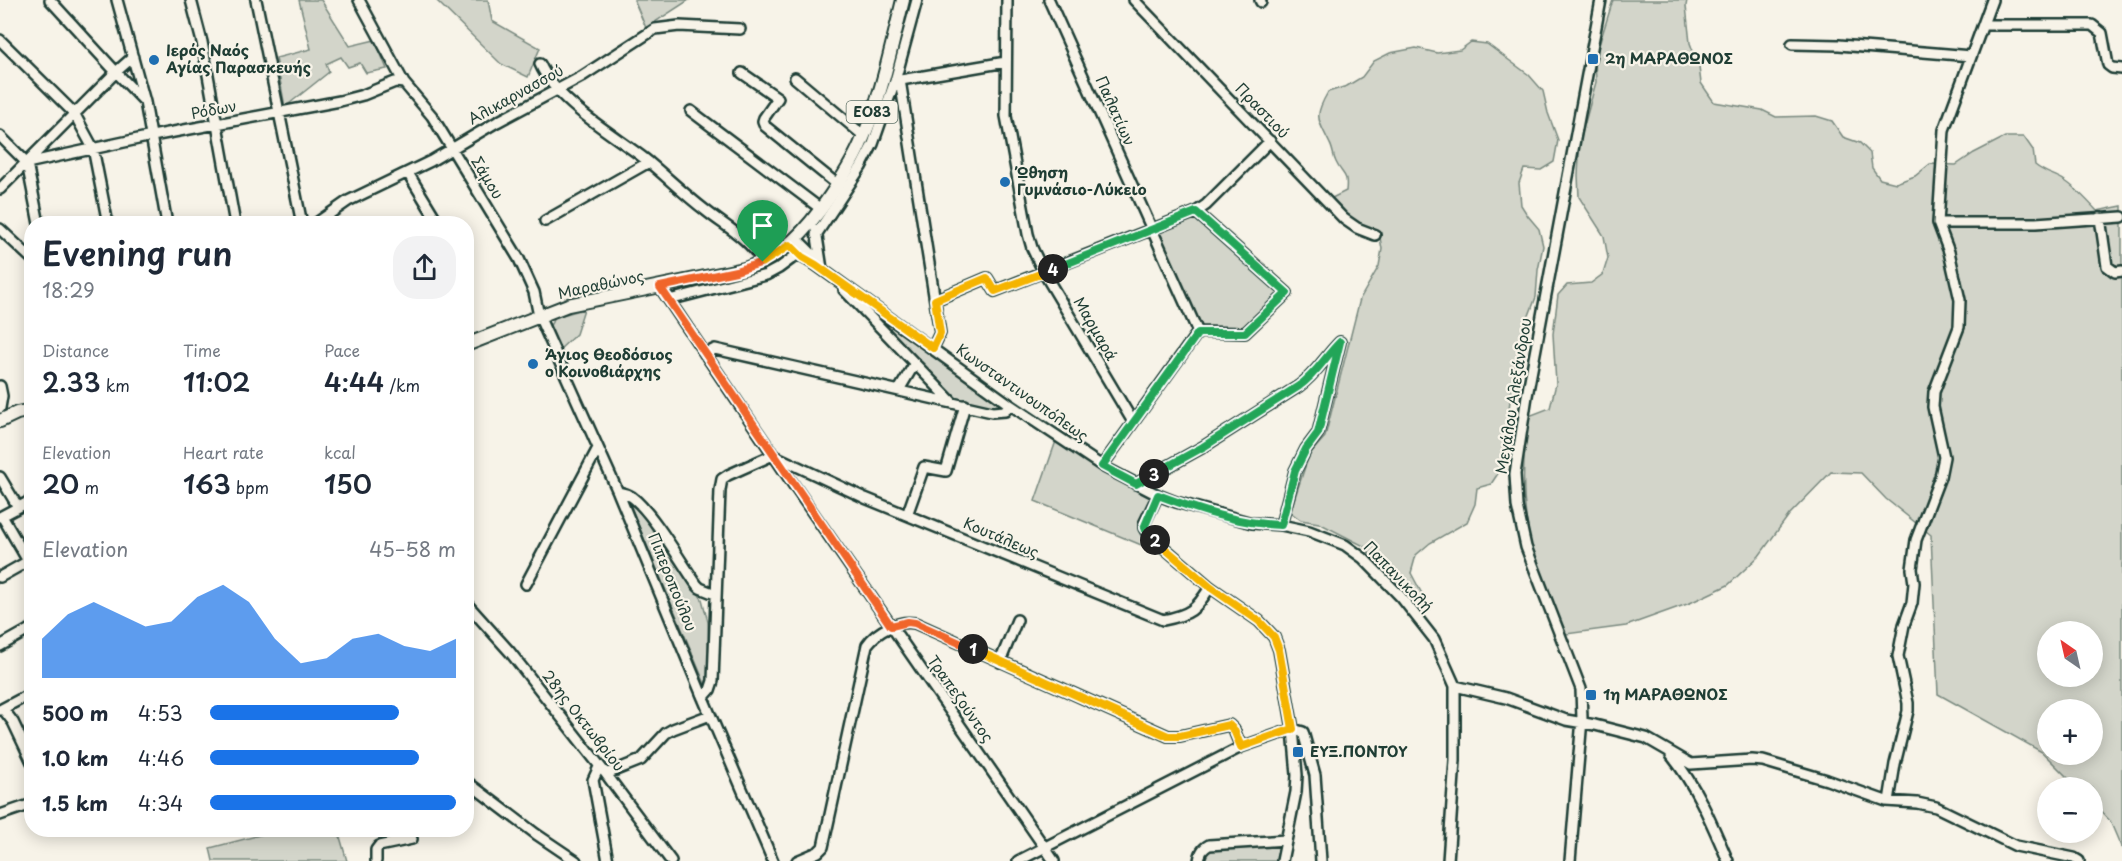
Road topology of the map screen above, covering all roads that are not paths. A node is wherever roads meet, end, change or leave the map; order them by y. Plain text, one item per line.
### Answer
1 (50, 0) edge
2 (117, 0) edge
3 (191, 0) edge
4 (256, 0) edge
5 (359, 0) edge
6 (903, 0) edge
7 (917, 0) edge
8 (1007, 0) edge
9 (1049, 0) edge
10 (1134, 0) edge
11 (1601, 0) edge
12 (1992, 0) edge
13 (1983, 25) junction
14 (740, 29) dead end
15 (0, 40) edge
16 (1792, 44) dead end
17 (1971, 56) junction
18 (133, 57) junction
19 (1006, 62) junction
20 (540, 64) dead end
21 (2122, 69) edge
22 (116, 72) junction
23 (742, 73) dead end
24 (795, 78) dead end
25 (898, 80) junction
26 (404, 83) junction
27 (558, 89) junction
28 (145, 102) junction
29 (691, 111) dead end
30 (74, 113) junction
31 (279, 113) junction
32 (216, 125) junction
33 (0, 136) edge
34 (152, 136) junction
35 (864, 136) junction
36 (1270, 141) junction
37 (93, 148) junction
38 (452, 149) junction
39 (649, 162) junction
40 (27, 163) junction
41 (408, 173) junction
42 (838, 185) junction
43 (0, 189) edge
44 (820, 212) junction
45 (1196, 212) junction
46 (37, 216) edge
47 (106, 216) edge
48 (166, 216) edge
49 (233, 216) edge
50 (300, 216) edge
51 (327, 216) edge
52 (434, 216) edge
53 (2122, 217) edge
54 (2100, 218) junction
55 (545, 221) dead end
56 (1938, 223) junction
57 (0, 229) edge
58 (1151, 230) junction
59 (816, 235) junction
60 (1375, 235) dead end
61 (795, 246) junction
62 (24, 252) edge
63 (763, 262) junction
64 (822, 269) junction
65 (2122, 271) edge
66 (1044, 273) junction
67 (660, 287) junction
68 (669, 300) junction
69 (935, 300) junction
70 (540, 316) junction
71 (1198, 333) junction
72 (474, 342) edge
73 (933, 348) junction
74 (705, 354) junction
75 (915, 363) junction
76 (0, 386) edge
77 (899, 390) junction
78 (953, 403) junction
79 (1009, 404) junction
80 (965, 405) junction
81 (0, 408) edge
82 (24, 412) edge
83 (0, 421) edge
84 (1133, 422) junction
85 (598, 448) junction
86 (773, 455) junction
87 (1102, 466) junction
88 (810, 473) junction
89 (0, 477) edge
90 (1136, 484) junction
91 (795, 487) junction
92 (618, 492) junction
93 (1158, 495) junction
94 (24, 504) edge
95 (18, 507) junction
96 (907, 515) junction
97 (1, 517) edge
98 (1281, 525) junction
99 (24, 553) edge
100 (24, 566) edge
101 (0, 577) edge
102 (526, 584) dead end
103 (1210, 587) junction
104 (715, 594) junction
105 (474, 612) edge
106 (1017, 620) dead end
107 (891, 626) junction
108 (24, 632) edge
109 (0, 646) edge
110 (1000, 662) junction
111 (1455, 686) junction
112 (24, 697) edge
113 (703, 698) junction
114 (1, 710) edge
115 (710, 715) junction
116 (1582, 723) junction
117 (1293, 729) junction
118 (24, 745) edge
119 (1241, 747) junction
120 (1666, 749) junction
121 (603, 770) junction
122 (474, 787) edge
123 (1889, 801) junction
124 (24, 807) edge
125 (0, 815) edge
126 (412, 839) dead end
127 (1286, 840) junction
128 (1045, 848) junction
129 (376, 861) edge
130 (576, 861) edge
131 (608, 861) edge
132 (672, 861) edge
133 (773, 861) edge
134 (798, 861) edge
135 (1018, 861) edge
136 (1054, 861) edge
137 (1199, 861) edge
138 (1282, 861) edge
139 (1321, 861) edge
140 (1448, 861) edge
141 (1570, 861) edge
142 (1728, 861) edge
143 (2079, 861) edge

1 - 22 street
2 - 18 street
3 - 32 street
4 - 31 street
5 - 26 street, Σάμου
6 - 35 main road, Μαραθώνος / ΕΟ83
7 - 25 street
8 - 19 street, Μαρμαρά
9 - 58 street, Παλατίων
10 - 36 street, Πραστιού
11 - 116 street, Μεγάλου Αλεξάνδρου
12 - 13 street
13 - 17 street
13 - 21 street
14 - 27 street, Αλικαρνασσού
15 - 30 street
16 - 17 street
17 - 56 street
18 - 22 street
18 - 28 street
19 - 25 street
19 - 66 street, Μαρμαρά
20 - 27 street
22 - 28 street
22 - 30 street
23 - 42 street
24 - 35 street
25 - 59 street
25 - 69 street
26 - 31 street, Ρόδων
26 - 38 street, Σάμου
27 - 38 street, Αλικαρνασσού
27 - 39 street
28 - 34 street
29 - 44 street
30 - 37 street
30 - 40 street
31 - 32 street, Ρόδων
31 - 50 street
32 - 34 street, Ρόδων
32 - 49 street
33 - 40 street
34 - 37 street, Ρόδων
34 - 48 street
35 - 42 main road, Μαραθώνος / ΕΟ83
36 - 45 street
36 - 60 street, Πραστιού
37 - 40 street, Ρόδων
37 - 47 street
38 - 41 street, Αλικαρνασσού
38 - 70 street, Σάμου
39 - 55 street
39 - 63 street
40 - 43 street
40 - 46 street
41 - 51 street, Αλικαρνασσού
41 - 52 street
42 - 44 main road, Μαραθώνος / ΕΟ83
44 - 59 street
44 - 61 main road, Μαραθώνος / ΕΟ83
45 - 58 street
45 - 71 street
53 - 54 street
54 - 56 street
54 - 65 street
56 - 123 street
57 - 62 street
58 - 66 street
58 - 71 street, Παλατίων
59 - 64 street
61 - 63 main road, Μαραθώνος / ΕΟ83
61 - 64 street, Κωνσταντινουπόλεως
61 - 64 street, Κωνσταντινουπόλεως
61 - 68 street
63 - 67 main road, Μαραθώνος / ΕΟ83
64 - 73 street, Κωνσταντινουπόλεως
64 - 75 street
66 - 69 street
66 - 84 street, Μαρμαρά
67 - 68 street, Τραπεζούντος
67 - 70 main road, Μαραθώνος / ΕΟ83
68 - 74 street, Τραπεζούντος
69 - 73 street
70 - 72 main road, Μαραθώνος / ΕΟ83
70 - 85 street, Πιπεροπούλου
71 - 84 street
73 - 79 street, Κωνσταντινουπόλεως
74 - 77 street
74 - 86 street, Τραπεζούντος
75 - 77 street
75 - 78 street
76 - 81 street
77 - 78 street
78 - 80 street
79 - 80 street
79 - 87 street, Κωνσταντινουπόλεως
80 - 96 street
82 - 83 main road
84 - 87 street
85 - 92 street, Πιπεροπούλου
85 - 102 street
86 - 88 street, Κουτάλεως
86 - 91 street, Τραπεζούντος
86 - 104 street
87 - 90 street, Κωνσταντινουπόλεως
88 - 91 street
88 - 96 street, Κουτάλεως
89 - 95 street
90 - 93 street, Κωνσταντινουπόλεως
90 - 98 street
91 - 107 street, Τραπεζούντος
92 - 104 street
92 - 113 street, Πιπεροπούλου
93 - 98 street, Παπανικολή
93 - 103 street
94 - 95 street
95 - 97 street
96 - 103 street, Κουτάλεως
97 - 99 street
98 - 111 street, Παπανικολή
100 - 101 street
103 - 117 street
104 - 113 street
105 - 121 street, 28ης Οκτωβρίου
106 - 110 street
107 - 110 street
107 - 128 street, Τραπεζούντος
107 - 134 street
108 - 109 street
110 - 119 street
111 - 116 street
111 - 140 street
112 - 114 street
113 - 115 street, Πιπεροπούλου
114 - 118 street
115 - 121 street
115 - 133 street, Πιπεροπούλου
116 - 120 street
116 - 141 street, Μεγάλου Αλεξάνδρου
117 - 119 street
117 - 127 street
117 - 139 street
119 - 128 street
120 - 123 street
120 - 142 street
121 - 131 street
121 - 132 street, 28ης Οκτωβρίου
122 - 130 street
123 - 143 street
124 - 125 street
126 - 129 street
127 - 137 street
127 - 138 street
128 - 135 street
128 - 136 street, Τραπεζούντος

